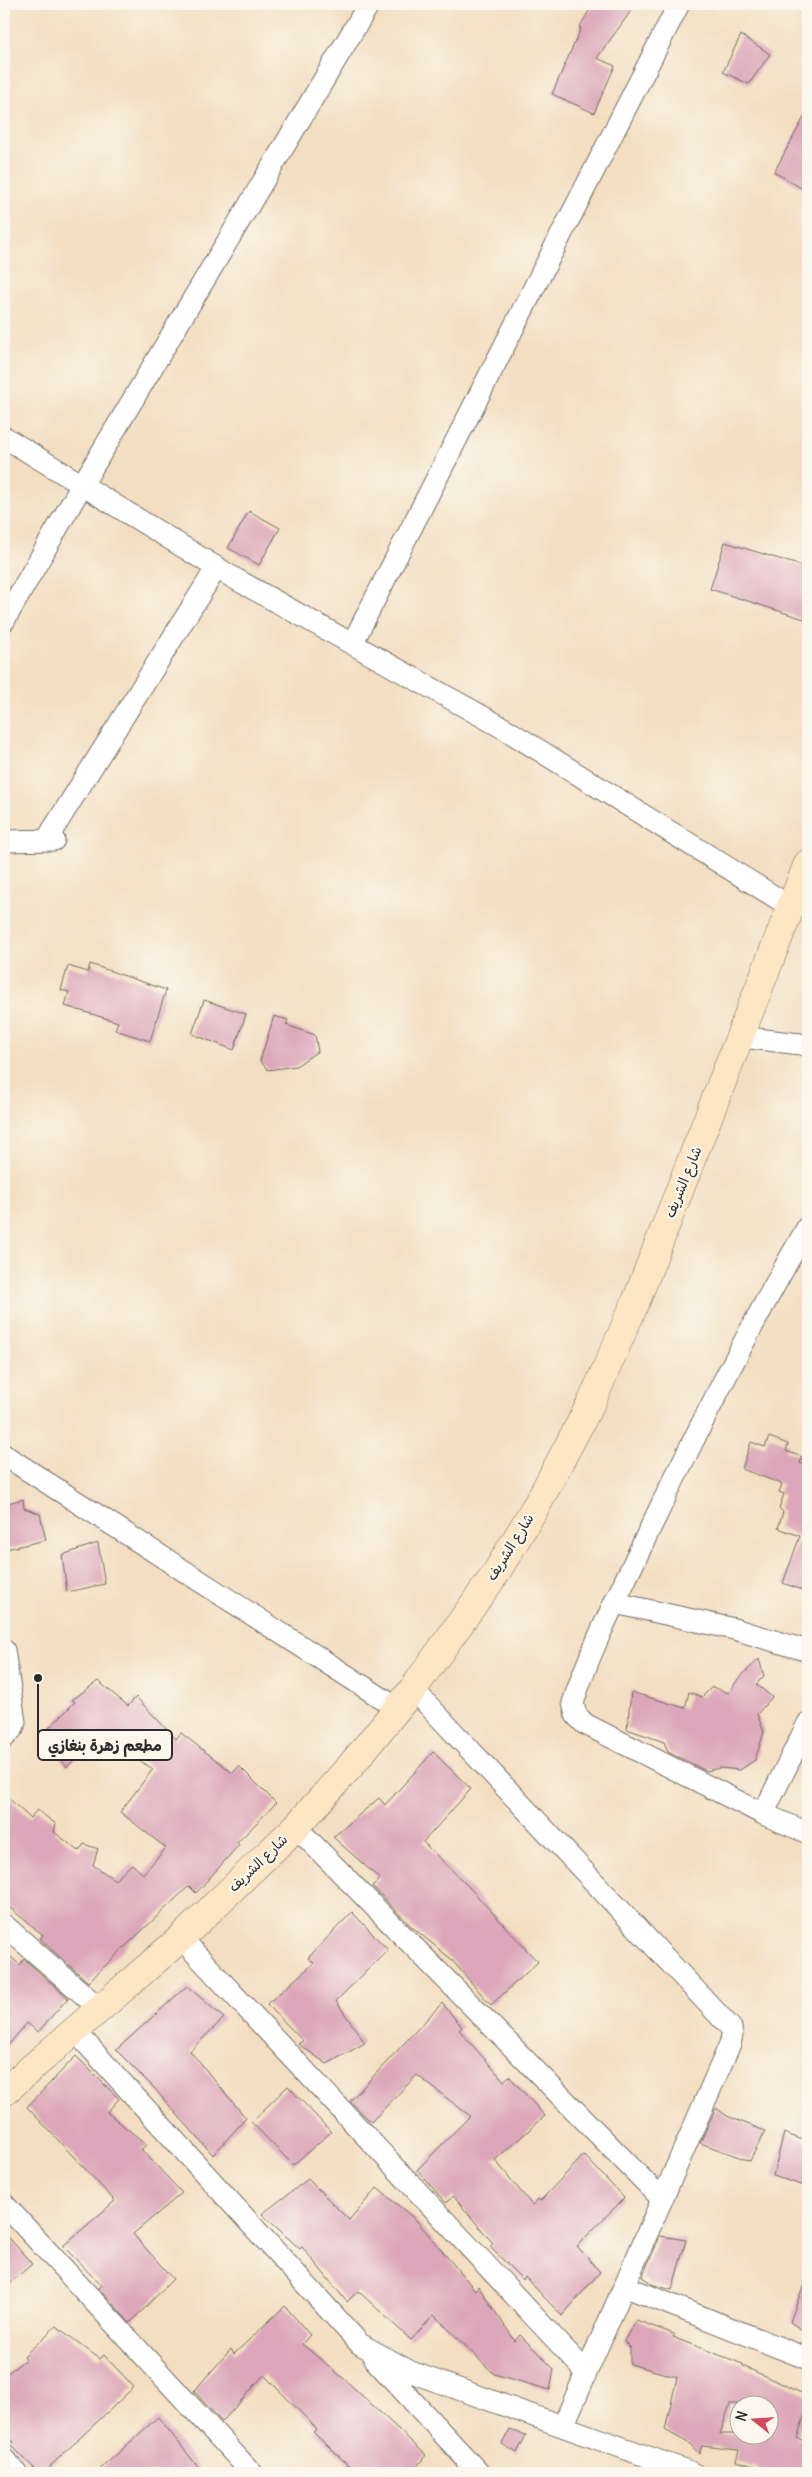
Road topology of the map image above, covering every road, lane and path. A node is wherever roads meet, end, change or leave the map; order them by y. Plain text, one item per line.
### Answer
1 (370, 4) edge
2 (680, 4) edge
3 (4, 437) edge
4 (82, 485) junction
5 (216, 567) junction
6 (4, 621) edge
7 (352, 644) junction
8 (4, 841) edge
9 (808, 863) edge
10 (791, 907) junction
11 (741, 1037) junction
12 (808, 1045) edge
13 (808, 1226) edge
14 (4, 1455) edge
15 (615, 1603) junction
16 (4, 1650) edge
17 (808, 1652) edge
18 (405, 1698) junction
19 (808, 1723) edge
20 (4, 1738) edge
21 (762, 1814) junction
22 (296, 1827) junction
23 (808, 1833) edge
24 (4, 1925) edge
25 (181, 1938) junction
26 (100, 2008) junction
27 (75, 2031) junction
28 (4, 2092) edge
29 (662, 2199) junction
30 (4, 2204) edge
31 (624, 2286) junction
32 (360, 2344) junction
33 (808, 2359) edge
34 (586, 2372) junction
35 (563, 2426) junction
36 (4, 2459) edge
37 (16, 2473) edge
38 (252, 2473) edge
39 (479, 2473) edge
40 (692, 2473) edge

1 - 4 street
2 - 7 street
3 - 4 street
4 - 5 street
4 - 6 street
5 - 7 street
5 - 8 street
7 - 10 street
9 - 10 main road, شارع الشريف
10 - 11 main road, شارع الشريف
11 - 12 street
11 - 18 main road, شارع الشريف
13 - 15 street
14 - 18 street
15 - 17 street
15 - 21 street
16 - 20 street
18 - 22 main road, شارع الشريف
18 - 29 street
19 - 21 street
21 - 23 street
22 - 25 main road, شارع الشريف
22 - 29 street
24 - 26 street
25 - 26 main road, شارع الشريف
25 - 34 street
26 - 27 main road, شارع الشريف
27 - 28 main road, شارع الشريف
27 - 32 street
29 - 31 street
30 - 38 street
31 - 33 street
31 - 34 street
32 - 35 street
32 - 39 street
34 - 35 street
35 - 40 street
36 - 37 street

